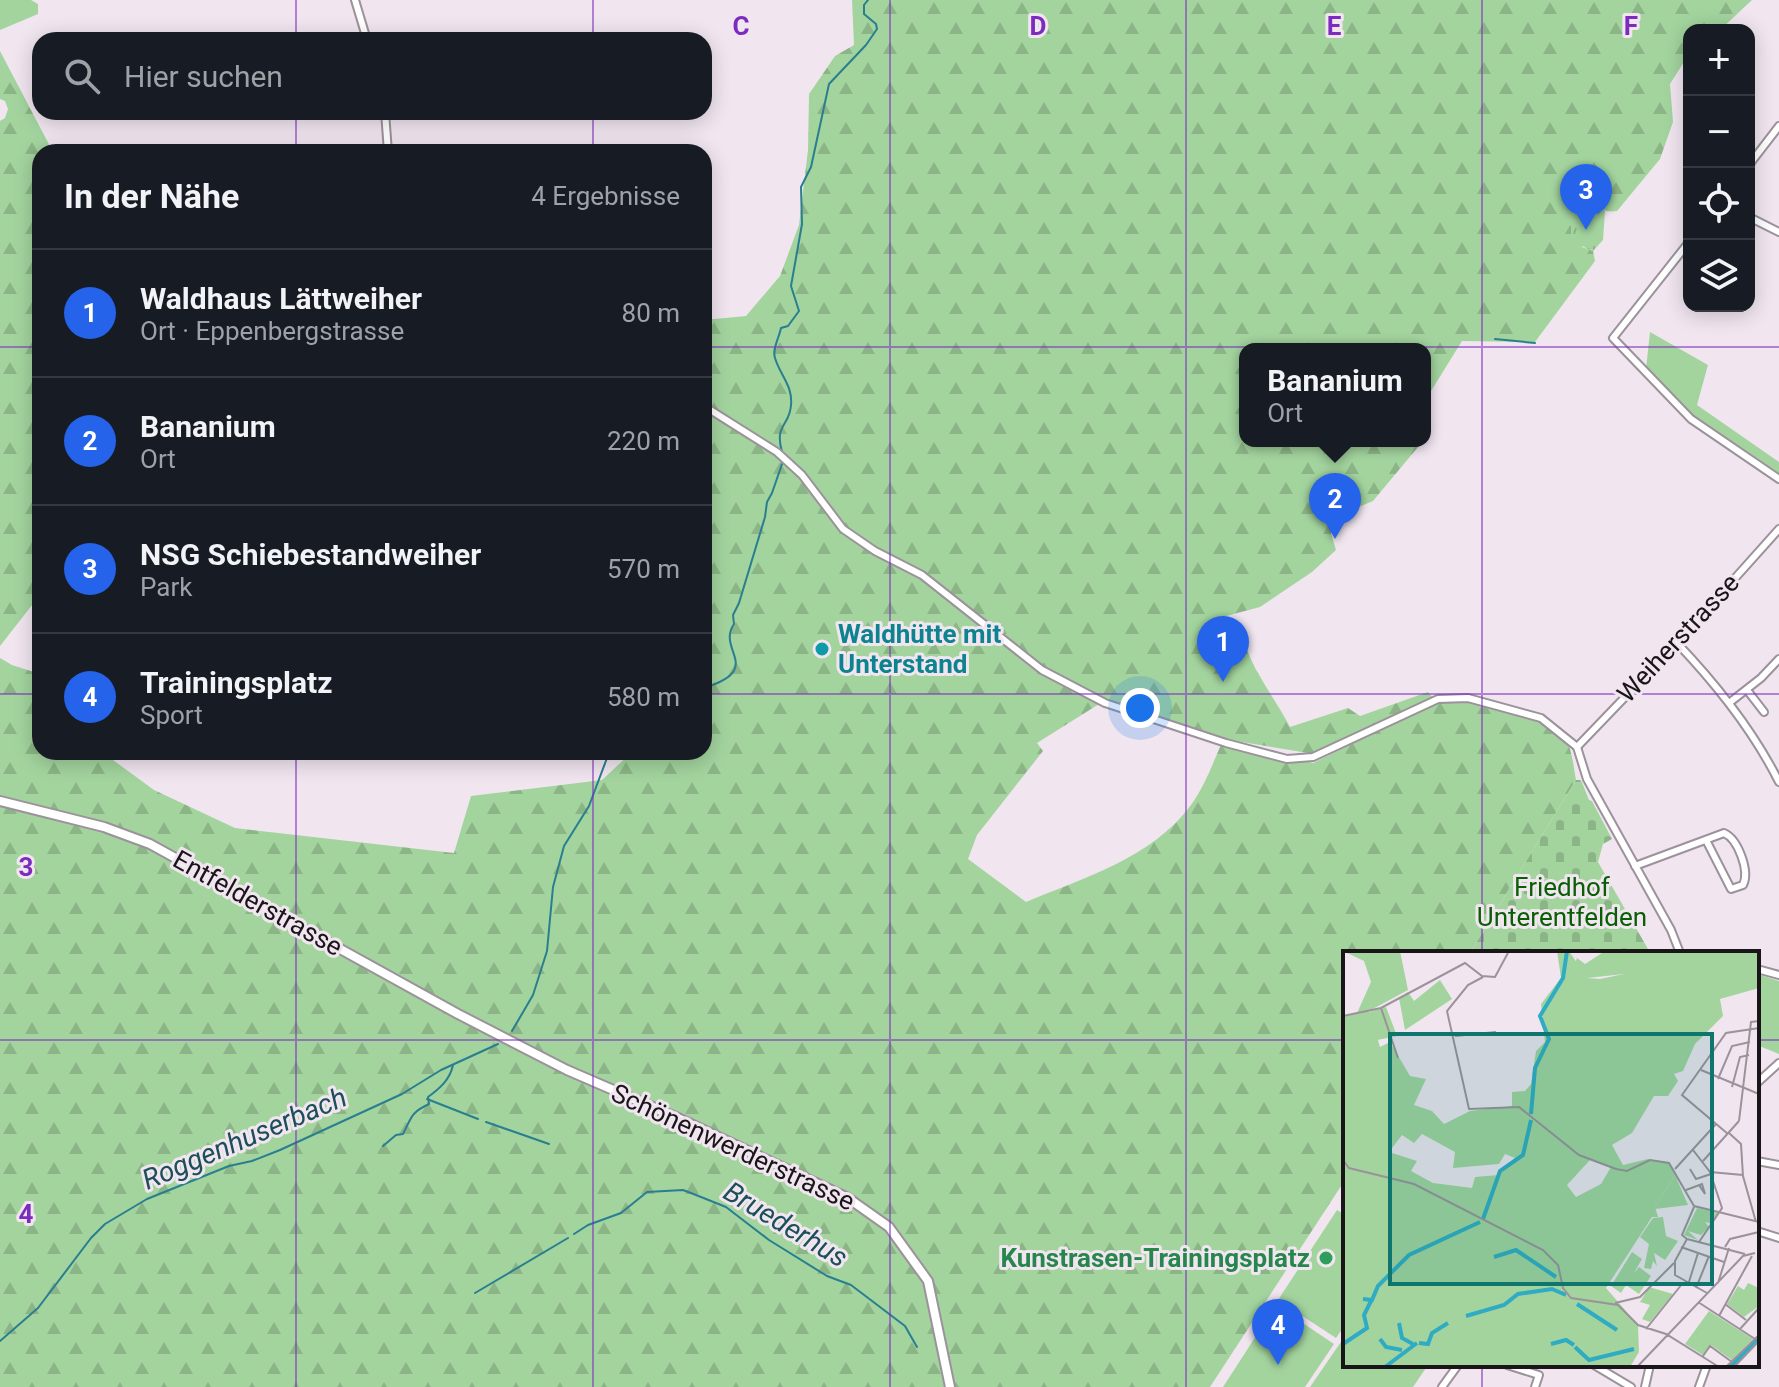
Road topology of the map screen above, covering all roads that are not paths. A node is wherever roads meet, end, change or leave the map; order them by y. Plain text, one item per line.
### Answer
1 (355, 0) edge
2 (365, 32) edge
3 (386, 120) edge
4 (1779, 126) edge
5 (387, 144) edge
6 (1755, 157) edge
7 (1755, 220) edge
8 (1779, 232) edge
9 (1683, 250) edge
10 (712, 411) edge
11 (1779, 479) edge
12 (1779, 529) edge
13 (1677, 643) junction
14 (1779, 659) edge
15 (1747, 690) junction
16 (1729, 703) junction
17 (1764, 712) dead end
18 (1577, 747) junction
19 (1779, 759) edge
20 (1770, 763) junction
21 (1779, 782) edge
22 (0, 801) edge
23 (1706, 840) junction
24 (1635, 866) junction
25 (1679, 951) edge
26 (1759, 970) edge
27 (1779, 975) edge
28 (503, 1037) joint
29 (1779, 1063) edge
30 (1759, 1081) edge
31 (1759, 1161) edge
32 (1779, 1165) edge
33 (1759, 1232) edge
34 (1779, 1238) edge
35 (1457, 1367) edge
36 (1513, 1367) edge
37 (1597, 1367) edge
38 (1650, 1367) edge
39 (1706, 1367) edge
40 (1618, 1380) junction
41 (950, 1387) edge
42 (1442, 1387) edge
43 (1535, 1387) edge
44 (1612, 1387) edge
45 (1631, 1387) edge
46 (1645, 1387) edge
47 (1699, 1387) edge

1 - 2 street
3 - 5 street
4 - 6 street
7 - 8 street
9 - 11 street
10 - 18 street
12 - 13 street, Weiherstrasse
13 - 16 street
13 - 18 street, Weiherstrasse
14 - 15 street
15 - 16 street
15 - 17 street
16 - 20 street
18 - 24 street
19 - 20 street
20 - 21 street
22 - 28 street, Entfelderstrasse
23 - 23 street
23 - 24 street
24 - 25 street
26 - 27 street
28 - 41 street, Schönenwerderstrasse
29 - 30 street
31 - 32 street
33 - 34 street
35 - 42 street
36 - 43 street
37 - 40 street
38 - 46 street
39 - 47 street
40 - 44 street
40 - 45 street

